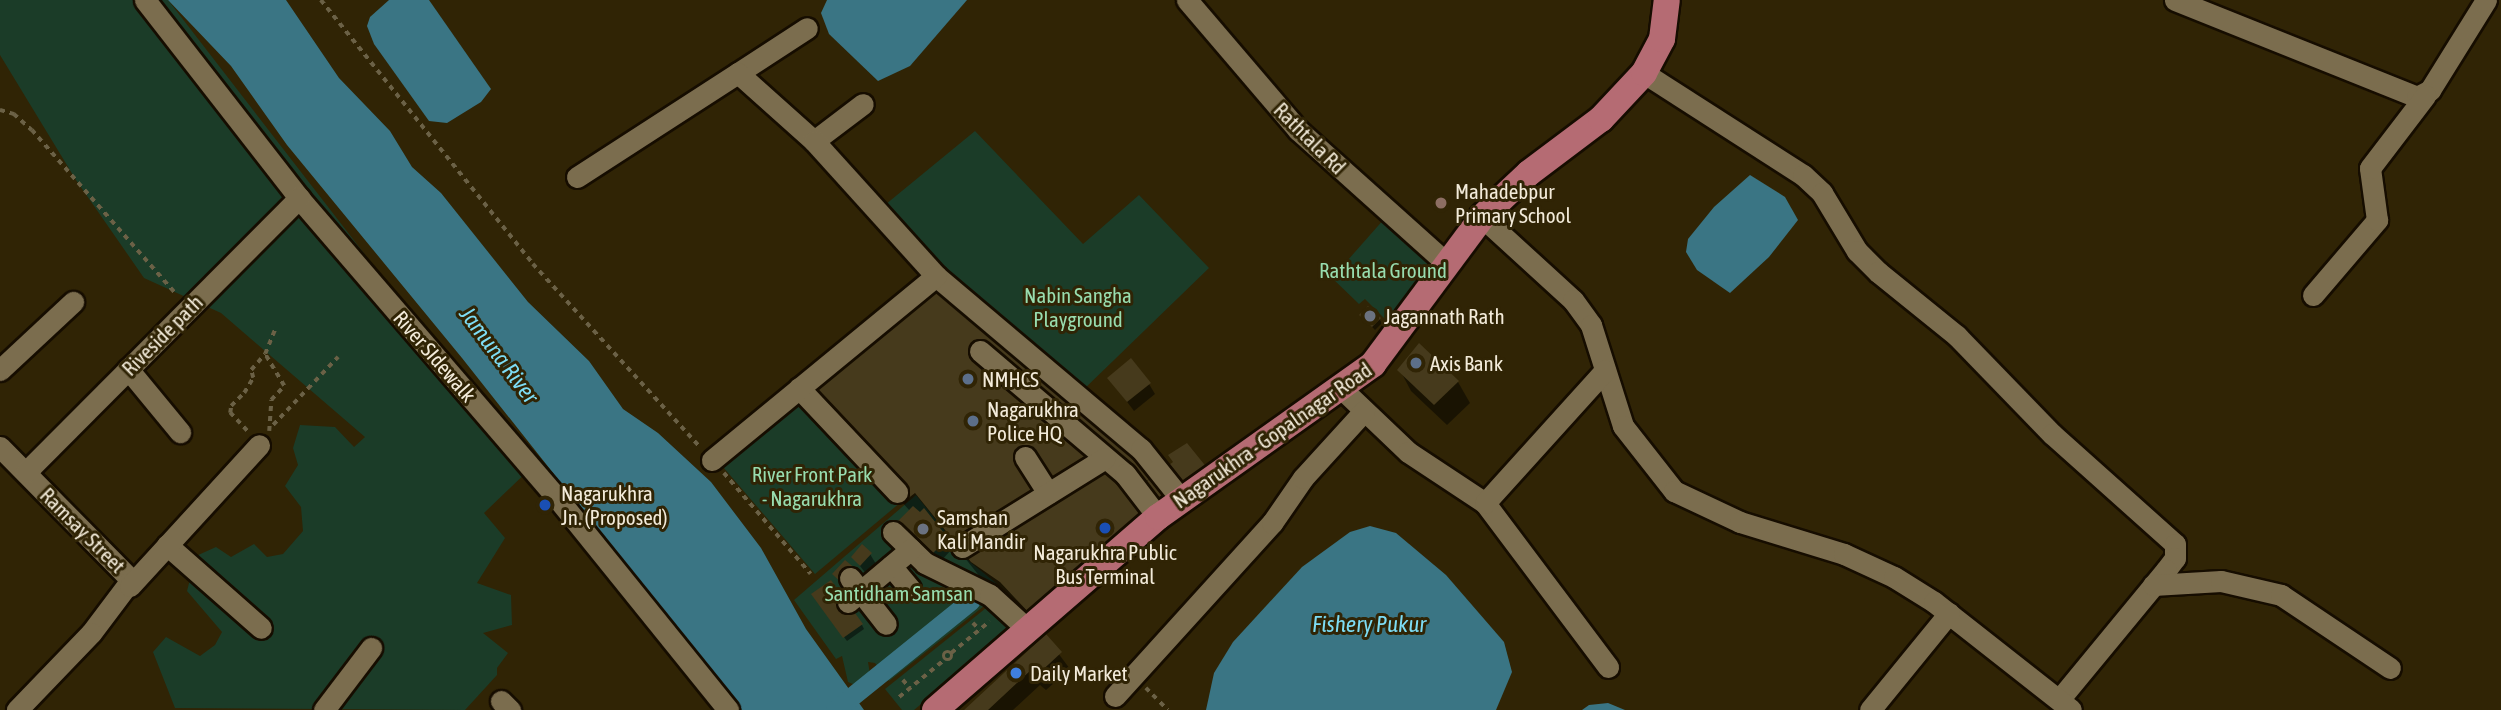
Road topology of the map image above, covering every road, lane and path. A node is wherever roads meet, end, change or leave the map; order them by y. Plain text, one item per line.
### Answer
1 (145, 0) edge
2 (321, 0) edge
3 (1187, 0) edge
4 (1667, 0) edge
5 (2175, 0) edge
6 (2486, 0) edge
7 (807, 27) dead end
8 (738, 73) junction
9 (1644, 73) junction
10 (2425, 96) junction
11 (863, 104) dead end
12 (0, 110) edge
13 (814, 141) junction
14 (578, 177) dead end
15 (299, 198) junction
16 (1482, 217) junction
17 (1446, 262) junction
18 (936, 276) junction
19 (2313, 295) dead end
20 (73, 302) dead end
21 (189, 308) junction
22 (276, 327) dead end
23 (980, 351) dead end
24 (265, 354) junction
25 (338, 357) dead end
26 (128, 369) junction
27 (0, 370) edge
28 (1605, 370) junction
29 (799, 388) junction
30 (1343, 390) junction
31 (1364, 411) junction
32 (273, 425) junction
33 (180, 432) dead end
34 (259, 445) junction
35 (2, 452) edge
36 (1025, 457) dead end
37 (1105, 458) junction
38 (712, 460) junction
39 (26, 472) junction
40 (897, 492) dead end
41 (1048, 493) junction
42 (1181, 499) junction
43 (1485, 503) junction
44 (1158, 517) junction
45 (893, 532) dead end
46 (167, 545) junction
47 (962, 547) dead end
48 (911, 549) junction
49 (880, 567) junction
50 (811, 574) dead end
51 (2153, 585) junction
52 (130, 586) junction
53 (910, 589) dead end
54 (1005, 609) junction
55 (1949, 613) junction
56 (973, 623) dead end
57 (886, 624) dead end
58 (261, 628) dead end
59 (1026, 628) junction
60 (980, 630) junction
61 (371, 648) dead end
62 (940, 648) dead end
63 (945, 653) junction
64 (951, 653) junction
65 (944, 660) junction
66 (1608, 667) dead end
67 (2390, 668) dead end
68 (932, 670) junction
69 (1134, 677) junction
70 (904, 680) dead end
71 (940, 680) dead end
72 (910, 688) junction
73 (1115, 696) dead end
74 (900, 697) dead end
75 (2065, 705) edge
76 (17, 710) edge
77 (324, 710) edge
78 (729, 710) edge
79 (935, 710) edge
80 (1168, 710) edge
81 (1870, 710) edge

1 - 15 street, River SIdewalk
2 - 38 path
3 - 17 street, Rathtala Rd
4 - 9 main road, Nagarukhra - Gopalnagar Road
5 - 10 street
6 - 10 street
7 - 8 street
8 - 13 street
8 - 14 street
9 - 16 main road, Nagarukhra - Gopalnagar Road
9 - 51 street
10 - 19 street
11 - 13 street
12 - 21 path
13 - 18 street
15 - 21 street, Riveside path
15 - 78 street, River SIdewalk
16 - 17 main road, Nagarukhra - Gopalnagar Road
16 - 28 street
17 - 30 main road, Nagarukhra - Gopalnagar Road
18 - 29 street
18 - 42 street
20 - 27 street
21 - 26 street, Riveside path
22 - 24 path
23 - 37 street
24 - 32 path
24 - 34 path
25 - 32 path
26 - 33 street
26 - 39 street, Riveside path
28 - 43 street
28 - 55 street
29 - 38 street
29 - 40 street
30 - 31 street
30 - 42 main road, Nagarukhra - Gopalnagar Road
31 - 43 street
31 - 69 street
32 - 34 path
34 - 46 street
35 - 39 street, Ramsay Street
36 - 41 street
37 - 41 street
37 - 44 street
38 - 50 path
39 - 52 street, Ramsay Street
41 - 47 street
42 - 44 main road, Nagarukhra - Gopalnagar Road
43 - 66 street
44 - 59 main road, Nagarukhra - Gopalnagar Road
45 - 48 street
46 - 52 street
46 - 58 street
48 - 49 street
48 - 54 street
49 - 53 street
49 - 57 street
51 - 67 street
51 - 75 street
52 - 76 street, Ramsay Street
54 - 59 street
54 - 60 path
55 - 75 street
55 - 81 street
56 - 60 path
59 - 79 main road, Nagarukhra - Gopalnagar Road
60 - 64 path
61 - 77 street
62 - 63 path
63 - 64 path
63 - 65 path
64 - 65 path
65 - 68 path
68 - 71 path
68 - 72 path
69 - 73 street
69 - 80 path
70 - 72 path
72 - 74 path

